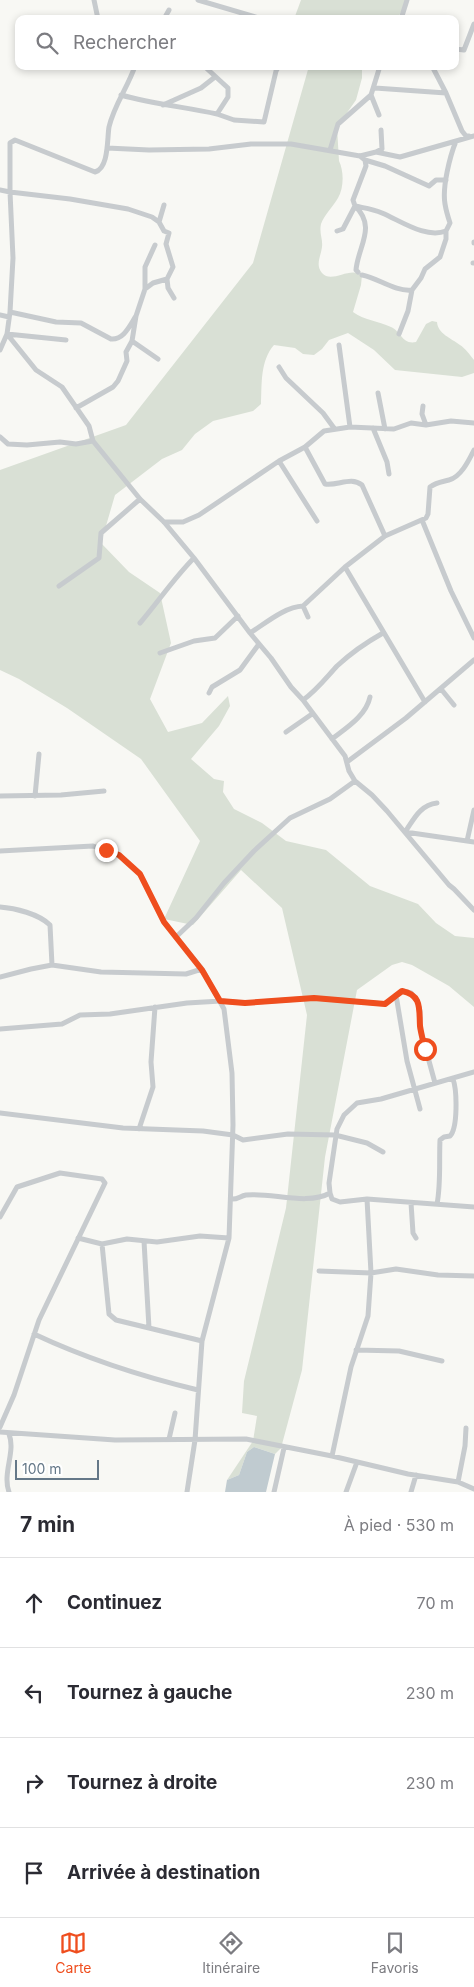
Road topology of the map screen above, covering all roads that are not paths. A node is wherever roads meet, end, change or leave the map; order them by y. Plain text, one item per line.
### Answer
1 (94, 0) edge
2 (198, 0) edge
3 (408, 0) edge
4 (169, 10) dead end
5 (403, 10) junction
6 (97, 15) edge
7 (166, 15) edge
8 (249, 15) edge
9 (402, 15) edge
10 (405, 15) edge
11 (474, 24) edge
12 (459, 50) edge
13 (134, 70) edge
14 (208, 70) edge
15 (277, 70) edge
16 (379, 70) edge
17 (434, 70) edge
18 (216, 77) junction
19 (375, 88) junction
20 (446, 93) junction
21 (371, 94) junction
22 (121, 95) junction
23 (163, 106) junction
24 (217, 114) junction
25 (379, 115) dead end
26 (381, 130) dead end
27 (473, 136) edge
28 (456, 140) junction
29 (107, 148) junction
30 (330, 150) junction
31 (376, 152) junction
32 (362, 158) junction
33 (446, 180) junction
34 (0, 190) edge
35 (10, 192) junction
36 (164, 205) dead end
37 (355, 206) junction
38 (158, 222) junction
39 (337, 231) dead end
40 (446, 231) junction
41 (155, 245) dead end
42 (168, 279) junction
43 (144, 289) junction
44 (412, 290) junction
45 (174, 298) dead end
46 (10, 314) junction
47 (0, 315) edge
48 (136, 316) junction
49 (7, 334) junction
50 (399, 334) dead end
51 (66, 340) dead end
52 (132, 341) junction
53 (339, 345) dead end
54 (0, 350) edge
55 (158, 359) dead end
56 (279, 367) dead end
57 (378, 393) dead end
58 (422, 406) dead end
59 (76, 408) junction
60 (474, 423) edge
61 (426, 425) junction
62 (350, 427) junction
63 (334, 428) junction
64 (373, 428) junction
65 (385, 429) junction
66 (0, 437) edge
67 (93, 441) junction
68 (305, 447) junction
69 (474, 450) edge
70 (280, 461) junction
71 (389, 474) dead end
72 (140, 499) junction
73 (422, 520) junction
74 (317, 521) dead end
75 (164, 522) junction
76 (385, 536) junction
77 (194, 558) junction
78 (345, 567) junction
79 (59, 586) dead end
80 (303, 606) junction
81 (238, 616) junction
82 (308, 617) dead end
83 (140, 623) dead end
84 (250, 633) junction
85 (383, 634) junction
86 (474, 638) edge
87 (259, 644) junction
88 (160, 653) dead end
89 (474, 660) edge
90 (441, 689) junction
91 (209, 693) dead end
92 (370, 697) dead end
93 (303, 700) junction
94 (425, 702) junction
95 (454, 705) dead end
96 (312, 714) junction
97 (286, 732) dead end
98 (332, 739) junction
99 (39, 754) dead end
100 (347, 762) junction
101 (355, 781) junction
102 (104, 791) dead end
103 (0, 796) edge
104 (35, 796) junction
105 (437, 803) dead end
106 (474, 810) edge
107 (405, 832) junction
108 (467, 841) junction
109 (474, 842) edge
110 (0, 851) edge
111 (0, 907) edge
112 (474, 910) edge
113 (176, 937) junction
114 (52, 965) junction
115 (202, 970) junction
116 (0, 977) edge
117 (396, 995) junction
118 (220, 1001) junction
119 (155, 1006) junction
120 (0, 1029) edge
121 (474, 1072) edge
122 (453, 1080) junction
123 (435, 1083) junction
124 (416, 1089) junction
125 (420, 1109) dead end
126 (0, 1113) edge
127 (139, 1129) junction
128 (335, 1134) junction
129 (233, 1135) junction
130 (383, 1152) dead end
131 (330, 1193) junction
132 (231, 1199) junction
133 (367, 1199) junction
134 (411, 1203) junction
135 (437, 1204) junction
136 (474, 1207) edge
137 (0, 1216) edge
138 (78, 1238) junction
139 (229, 1238) junction
140 (416, 1238) dead end
141 (144, 1241) junction
142 (102, 1244) junction
143 (319, 1271) dead end
144 (371, 1273) junction
145 (474, 1276) edge
146 (149, 1328) junction
147 (34, 1334) junction
148 (202, 1341) junction
149 (356, 1350) junction
150 (442, 1361) dead end
151 (198, 1390) junction
152 (175, 1413) dead end
153 (0, 1427) edge
154 (466, 1428) dead end
155 (0, 1432) edge
156 (9, 1434) junction
157 (169, 1439) junction
158 (196, 1440) junction
159 (284, 1448) junction
160 (332, 1456) junction
161 (357, 1462) junction
162 (416, 1475) junction
163 (458, 1482) junction
164 (474, 1489) edge
165 (9, 1492) edge
166 (186, 1492) edge
167 (274, 1492) edge
168 (346, 1492) edge
169 (411, 1492) edge

1 - 6 street
2 - 8 street
3 - 5 street
4 - 7 street
5 - 9 street
5 - 10 street
11 - 12 street
13 - 22 street
14 - 18 street
15 - 24 street
16 - 19 street
17 - 20 street
18 - 23 street
18 - 24 street
19 - 20 street
19 - 21 street
20 - 27 street
21 - 25 street
21 - 30 street
22 - 23 street
22 - 29 street
23 - 24 street
26 - 31 street
27 - 28 street
28 - 31 street
28 - 33 street
29 - 30 street
29 - 35 street
30 - 32 street
31 - 32 street
32 - 33 street
32 - 37 street
33 - 40 street
34 - 35 street
35 - 38 street
35 - 46 street
36 - 38 street
37 - 39 street
37 - 40 street
37 - 44 street
38 - 42 street
40 - 44 street
41 - 43 street
42 - 43 street
42 - 45 street
43 - 48 street
44 - 50 street
46 - 47 street
46 - 48 street
46 - 49 street
48 - 52 street
49 - 51 street
49 - 54 street
49 - 59 street
52 - 55 street
52 - 59 street
53 - 62 street
56 - 63 street
57 - 65 street
58 - 61 street
59 - 67 street
60 - 61 street
61 - 65 street
62 - 63 street
62 - 64 street
63 - 68 street
64 - 65 street
64 - 71 street
66 - 67 street
67 - 72 street
68 - 70 street
68 - 76 street
69 - 73 street
70 - 74 street
70 - 75 street
72 - 75 street
72 - 79 street
73 - 76 street
73 - 86 street
75 - 77 street
76 - 78 street
77 - 81 street
77 - 83 street
78 - 80 street
78 - 85 street
80 - 82 street
80 - 84 street
81 - 84 street
81 - 88 street
84 - 87 street
85 - 93 street
85 - 94 street
87 - 91 street
87 - 93 street
89 - 90 street
90 - 94 street
90 - 95 street
92 - 98 street
93 - 96 street
94 - 100 street
96 - 97 street
96 - 98 street
98 - 100 street
99 - 104 street
100 - 101 street
101 - 107 street
101 - 113 street
102 - 104 street
103 - 104 street
105 - 107 street
106 - 108 street
107 - 108 street
107 - 112 street
108 - 109 street
110 - 113 street
111 - 114 street
113 - 115 street
114 - 115 street
114 - 116 street
115 - 118 street
117 - 118 street
117 - 123 street
117 - 124 street
118 - 119 street
118 - 129 street
119 - 120 street
119 - 127 street
121 - 122 street
122 - 123 street
122 - 135 street
123 - 124 street
124 - 125 street
124 - 128 street
126 - 127 street
127 - 129 street
128 - 129 street
128 - 130 street
128 - 131 street
129 - 132 street
131 - 132 street
131 - 133 street
132 - 139 street
133 - 134 street
133 - 144 street
134 - 135 street
134 - 140 street
135 - 136 street
137 - 138 street
138 - 142 street
138 - 147 street
139 - 141 street
139 - 148 street
141 - 142 street
141 - 146 street
142 - 146 street
143 - 144 street
144 - 145 street
144 - 149 street
146 - 148 street
147 - 151 street
147 - 153 street
148 - 151 street
149 - 150 street
149 - 160 street
151 - 158 street
152 - 157 street
154 - 163 street
155 - 156 street
156 - 157 street
156 - 165 street
157 - 158 street
158 - 159 street
158 - 166 street
159 - 160 street
159 - 167 street
160 - 161 street
161 - 162 street
161 - 168 street
162 - 163 street
162 - 169 street
163 - 164 street

